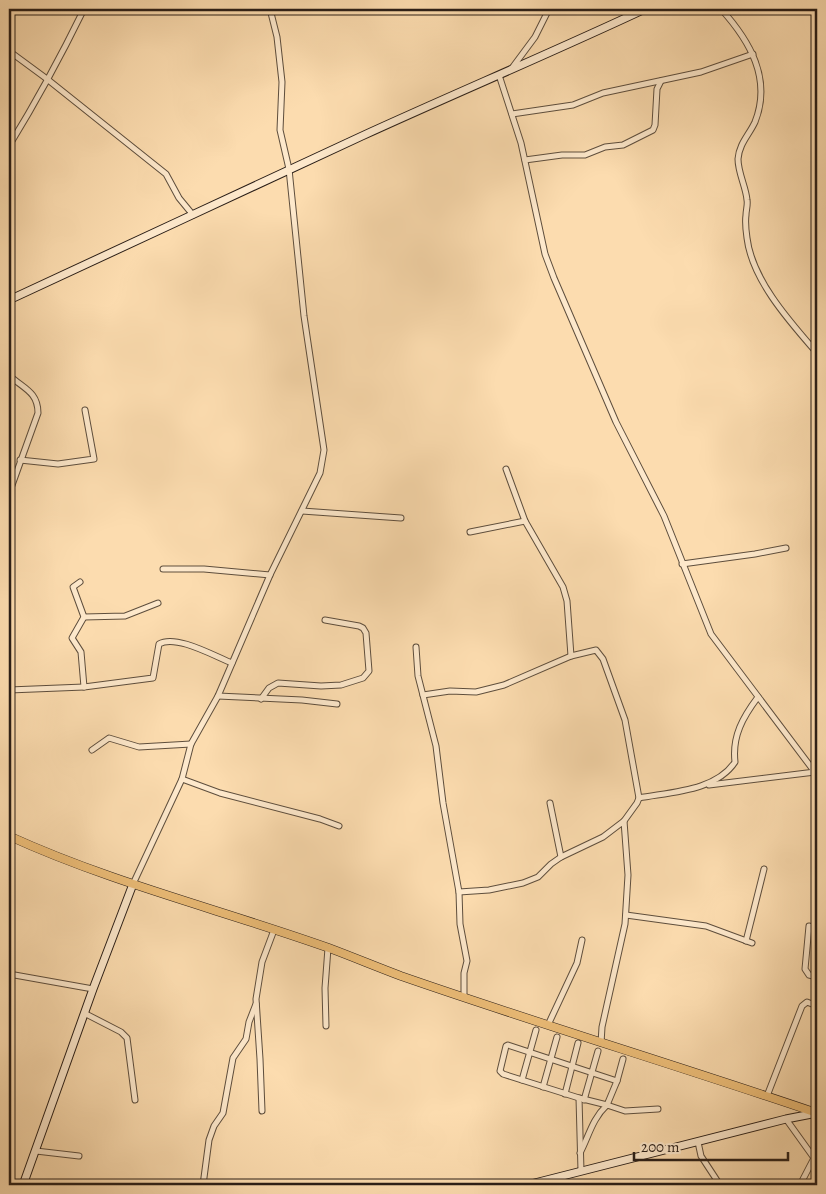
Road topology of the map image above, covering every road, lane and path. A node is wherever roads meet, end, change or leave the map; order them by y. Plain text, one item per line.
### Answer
1 (14, 9) edge
2 (84, 9) edge
3 (270, 9) edge
4 (549, 9) edge
5 (645, 9) edge
6 (721, 9) edge
7 (9, 12) edge
8 (9, 51) edge
9 (753, 54) junction
10 (511, 70) junction
11 (499, 75) junction
12 (47, 79) junction
13 (661, 81) junction
14 (512, 114) junction
15 (9, 146) edge
16 (525, 160) junction
17 (289, 169) junction
18 (193, 215) junction
19 (9, 300) edge
20 (817, 353) edge
21 (9, 375) edge
22 (85, 410) dead end
23 (20, 460) junction
24 (506, 469) dead end
25 (9, 501) edge
26 (302, 511) junction
27 (401, 518) dead end
28 (525, 521) junction
29 (470, 532) dead end
30 (786, 548) dead end
31 (682, 564) junction
32 (163, 569) dead end
33 (270, 575) junction
34 (80, 582) dead end
35 (158, 603) dead end
36 (84, 617) junction
37 (326, 620) dead end
38 (416, 647) dead end
39 (571, 656) junction
40 (232, 663) junction
41 (84, 687) junction
42 (9, 690) edge
43 (423, 695) junction
44 (218, 696) junction
45 (758, 697) junction
46 (261, 699) junction
47 (337, 704) dead end
48 (191, 744) junction
49 (92, 750) dead end
50 (816, 773) edge
51 (182, 779) junction
52 (706, 785) junction
53 (639, 798) junction
54 (550, 803) dead end
55 (624, 821) junction
56 (339, 826) dead end
57 (9, 836) edge
58 (561, 857) junction
59 (764, 869) dead end
60 (133, 884) junction
61 (459, 892) junction
62 (626, 915) junction
63 (809, 926) dead end
64 (274, 930) junction
65 (582, 940) dead end
66 (328, 948) junction
67 (9, 974) edge
68 (817, 978) edge
69 (93, 989) junction
70 (464, 997) junction
71 (256, 1004) junction
72 (817, 1006) edge
73 (84, 1013) junction
74 (548, 1025) junction
75 (326, 1026) dead end
76 (536, 1030) dead end
77 (557, 1037) dead end
78 (578, 1043) dead end
79 (601, 1043) junction
80 (598, 1051) dead end
81 (530, 1052) junction
82 (550, 1059) junction
83 (623, 1060) dead end
84 (571, 1066) junction
85 (592, 1073) junction
86 (522, 1080) junction
87 (617, 1081) junction
88 (543, 1086) junction
89 (565, 1094) junction
90 (767, 1096) junction
91 (582, 1099) junction
92 (135, 1100) dead end
93 (607, 1105) junction
94 (658, 1109) dead end
95 (262, 1111) dead end
96 (817, 1113) edge
97 (786, 1118) junction
98 (698, 1142) junction
99 (36, 1151) junction
100 (580, 1153) junction
101 (79, 1156) dead end
102 (581, 1171) junction
103 (545, 1183) edge
104 (23, 1185) edge
105 (203, 1185) edge
106 (527, 1185) edge
107 (720, 1185) edge
108 (800, 1185) edge

1 - 7 main road
2 - 12 street
3 - 17 street
4 - 10 street
5 - 10 main road
6 - 9 street
8 - 12 street
9 - 13 street
9 - 20 street
10 - 11 main road
11 - 14 street
11 - 17 main road
12 - 15 street
12 - 18 street
13 - 14 street
13 - 16 street
14 - 16 street
16 - 31 street
17 - 18 main road
17 - 26 street
18 - 19 main road
21 - 23 street
22 - 23 street
23 - 25 street
24 - 28 street
26 - 27 street
26 - 33 street
28 - 29 street
28 - 39 street
30 - 31 street
31 - 45 street
32 - 33 street
33 - 40 street
34 - 36 street
35 - 36 street
36 - 41 street
37 - 46 street
38 - 43 street
39 - 43 street
39 - 53 street
40 - 41 street
40 - 44 street
41 - 42 street
43 - 61 street
44 - 46 street
44 - 48 street
45 - 50 street
45 - 52 street
46 - 47 street
48 - 49 street
48 - 51 street
50 - 52 street
51 - 56 street
51 - 60 street
52 - 53 street
53 - 55 street
54 - 58 street
55 - 58 street
55 - 62 street
57 - 60 main road
58 - 61 street
59 - 62 street
60 - 64 main road
60 - 69 main road
61 - 70 street
62 - 79 street
63 - 68 street
64 - 66 main road
64 - 71 street
65 - 74 street
66 - 70 main road
66 - 75 street
67 - 69 street
69 - 73 main road
70 - 74 main road
71 - 95 street
71 - 105 street
72 - 90 street
73 - 92 street
73 - 99 main road
74 - 79 main road
76 - 81 street
77 - 82 street
78 - 84 street
79 - 90 main road
80 - 85 street
81 - 82 street
81 - 86 street
81 - 86 street
82 - 84 street
82 - 88 street
83 - 87 street
84 - 85 street
84 - 89 street
85 - 87 street
85 - 91 street
86 - 88 street
87 - 93 street
88 - 89 street
89 - 91 street
90 - 96 main road
91 - 93 street
91 - 100 street
93 - 94 street
93 - 100 street
96 - 97 main road
97 - 98 main road
97 - 108 street
98 - 102 main road
98 - 107 street
99 - 101 street
99 - 104 main road
100 - 102 street
102 - 103 main road
103 - 106 main road

